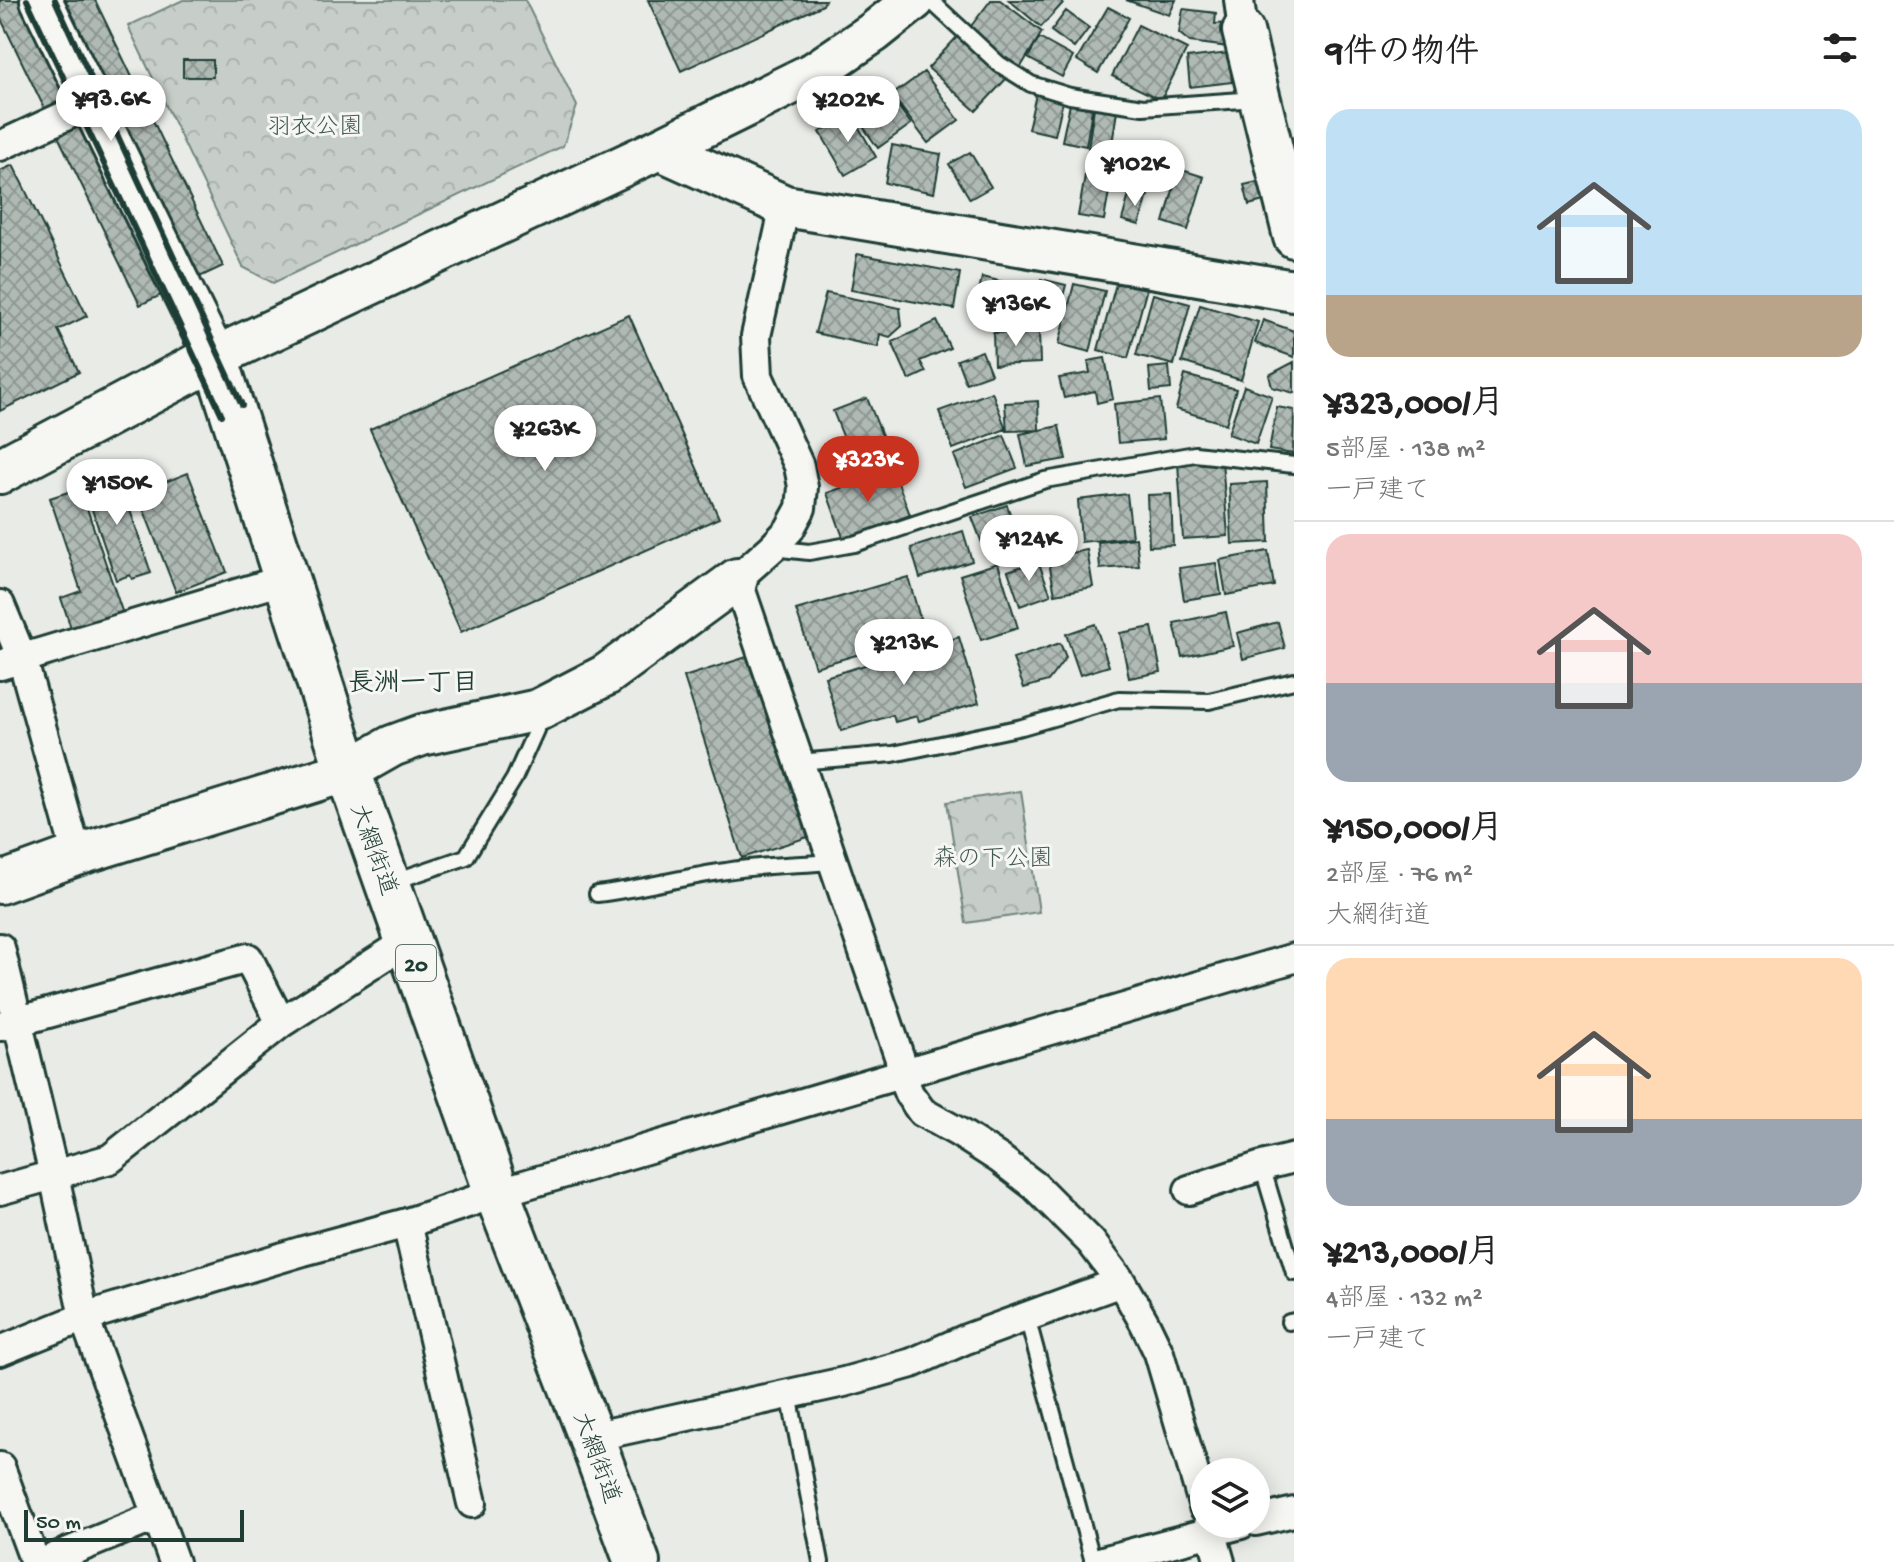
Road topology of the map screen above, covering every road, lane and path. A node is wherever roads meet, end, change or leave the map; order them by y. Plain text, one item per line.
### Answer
1 (41, 0) edge
2 (914, 0) edge
3 (930, 0) edge
4 (1241, 16) edge
5 (1260, 99) junction
6 (91, 104) junction
7 (0, 146) edge
8 (659, 149) junction
9 (1284, 158) edge
10 (785, 206) junction
11 (1294, 237) edge
12 (1294, 291) edge
13 (215, 357) junction
14 (1294, 465) edge
15 (0, 471) edge
16 (772, 548) junction
17 (286, 579) junction
18 (737, 579) junction
19 (0, 605) edge
20 (11, 661) edge
21 (1294, 681) edge
22 (538, 710) junction
23 (798, 762) junction
24 (348, 771) junction
25 (77, 855) junction
26 (832, 862) junction
27 (0, 883) edge
28 (388, 883) junction
29 (597, 894) dead end
30 (408, 941) junction
31 (0, 948) edge
32 (1294, 958) edge
33 (281, 1023) junction
34 (8, 1024) edge
35 (901, 1074) junction
36 (1294, 1158) edge
37 (1262, 1166) junction
38 (54, 1175) junction
39 (0, 1190) edge
40 (1189, 1190) dead end
41 (497, 1193) junction
42 (407, 1223) junction
43 (1294, 1273) edge
44 (1121, 1282) junction
45 (84, 1317) junction
46 (1027, 1317) junction
47 (0, 1351) edge
48 (789, 1394) junction
49 (591, 1437) junction
50 (1190, 1459) edge
51 (0, 1467) edge
52 (472, 1503) dead end
53 (1294, 1512) edge
54 (157, 1516) junction
55 (1270, 1518) edge
56 (1190, 1528) edge
57 (1213, 1538) edge
58 (35, 1562) edge
59 (44, 1562) edge
60 (174, 1562) edge
61 (637, 1562) edge
62 (821, 1562) edge
63 (1093, 1562) edge
64 (1099, 1562) edge
65 (1220, 1562) edge

1 - 6 street
2 - 8 street
3 - 5 lane
4 - 5 street
5 - 9 street
6 - 7 street
6 - 13 street
8 - 10 street
8 - 13 street
9 - 11 street
10 - 12 street
10 - 16 street
13 - 15 main road
13 - 17 main road, 大網街道 / 20
14 - 16 lane
16 - 18 street
17 - 20 street
17 - 24 main road, 大網街道 / 20
18 - 22 street
18 - 23 street
19 - 20 street
20 - 25 street
21 - 23 lane
22 - 24 street
22 - 28 lane
23 - 26 street
24 - 25 street
24 - 28 main road, 大網街道 / 20
25 - 27 street
26 - 29 lane
26 - 35 street
28 - 30 main road, 大網街道 / 20
30 - 33 street
30 - 41 main road, 大網街道 / 20
31 - 34 street
32 - 35 street
33 - 34 street
33 - 38 street
34 - 38 street
35 - 41 street
35 - 44 street
36 - 37 street
37 - 40 street
37 - 43 lane
38 - 39 street
38 - 45 street
41 - 42 street
41 - 49 main road, 大網街道 / 20
42 - 45 street
42 - 52 street
44 - 46 street
44 - 50 street
45 - 47 street
45 - 54 street
46 - 48 street
46 - 63 lane
48 - 49 street
48 - 62 lane
49 - 61 main road, 大網街道 / 20
51 - 58 street
53 - 55 street
54 - 59 street
54 - 60 street
56 - 64 street
57 - 65 street

